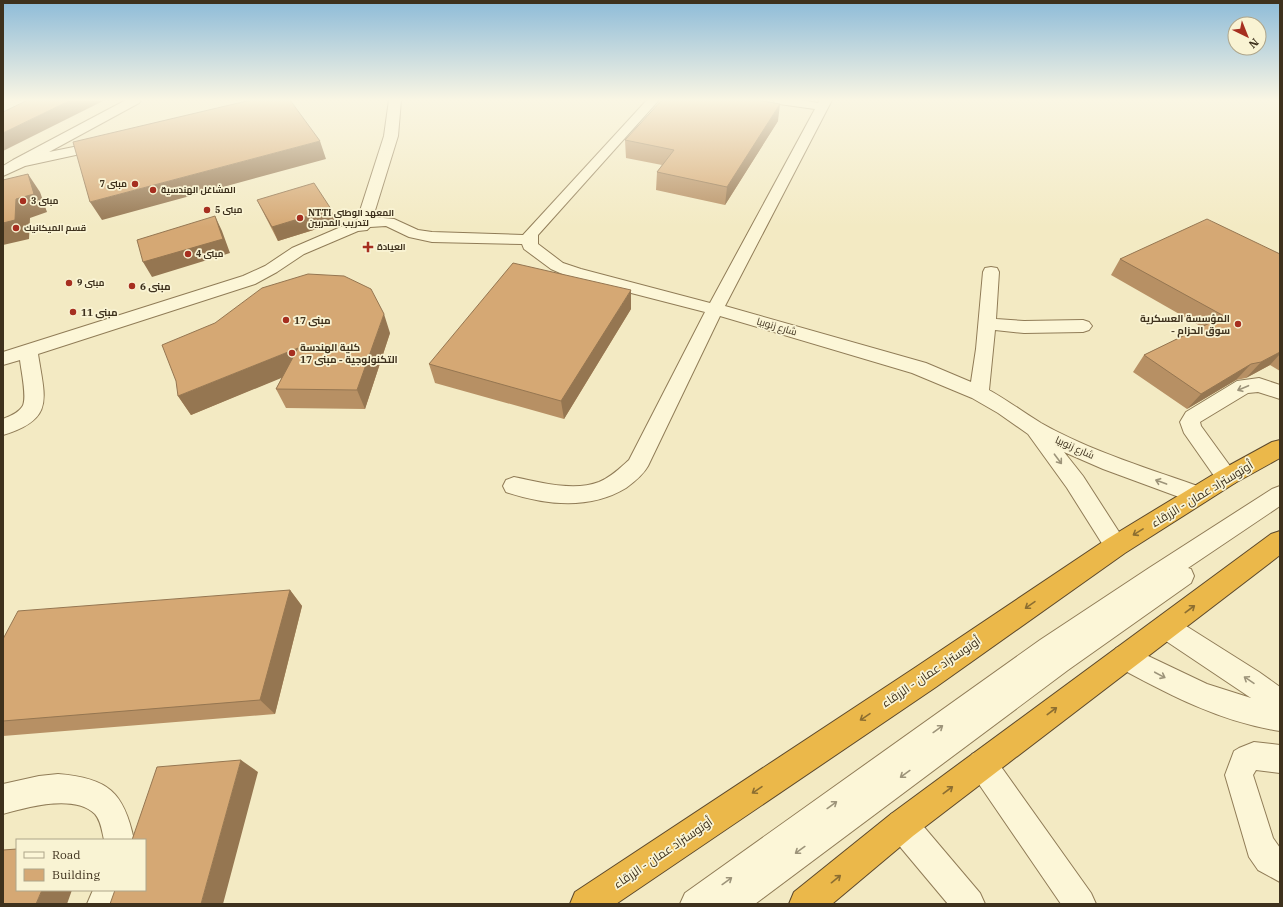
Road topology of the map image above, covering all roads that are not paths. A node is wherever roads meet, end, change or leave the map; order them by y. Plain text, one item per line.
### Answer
1 (58, 142) edge
2 (389, 142) edge
3 (615, 142) edge
4 (804, 142) edge
5 (112, 143) edge
6 (18, 164) junction
7 (3, 172) edge
8 (359, 226) junction
9 (529, 243) junction
10 (991, 272) dead end
11 (715, 309) junction
12 (987, 324) junction
13 (1083, 326) dead end
14 (28, 351) junction
15 (3, 359) edge
16 (1280, 392) edge
17 (979, 394) junction
18 (3, 427) edge
19 (1034, 428) junction
20 (1280, 448) edge
21 (1227, 478) junction
22 (514, 486) dead end
23 (1198, 495) junction
24 (1280, 495) edge
25 (1280, 509) edge
26 (1280, 541) edge
27 (1116, 546) junction
28 (1166, 627) junction
29 (1125, 657) junction
30 (1280, 704) edge
31 (1280, 717) edge
32 (1280, 758) edge
33 (982, 764) junction
34 (3, 799) edge
35 (902, 825) junction
36 (119, 839) edge
37 (1280, 866) edge
38 (109, 891) edge
39 (103, 904) edge
40 (587, 904) edge
41 (696, 904) edge
42 (728, 904) edge
43 (806, 904) edge
44 (969, 904) edge
45 (1080, 904) edge

1 - 6 street
2 - 8 street
3 - 9 street
4 - 11 street
5 - 6 street
6 - 7 street
8 - 9 street
8 - 14 street
9 - 11 street, شارع زنوبيا
10 - 12 street
11 - 17 street, شارع زنوبيا
11 - 22 street
12 - 13 street
12 - 17 street
14 - 15 street
14 - 18 street
16 -> 21 street
17 - 19 street, شارع زنوبيا
23 -> 19 street, شارع زنوبيا
19 -> 27 street
20 - 21 highway, أوتوستراد عمان - الزرقاء
21 - 23 highway, أوتوستراد عمان - الزرقاء
23 -> 27 highway, أوتوستراد عمان - الزرقاء
41 -> 24 street
25 -> 42 street
28 -> 26 highway
27 -> 40 highway, أوتوستراد عمان - الزرقاء
28 - 29 highway
30 -> 28 street
29 -> 31 street
33 -> 29 highway
32 - 37 street
35 -> 33 highway
33 - 45 street
34 - 36 street
43 -> 35 highway
35 - 44 street
38 - 39 street

